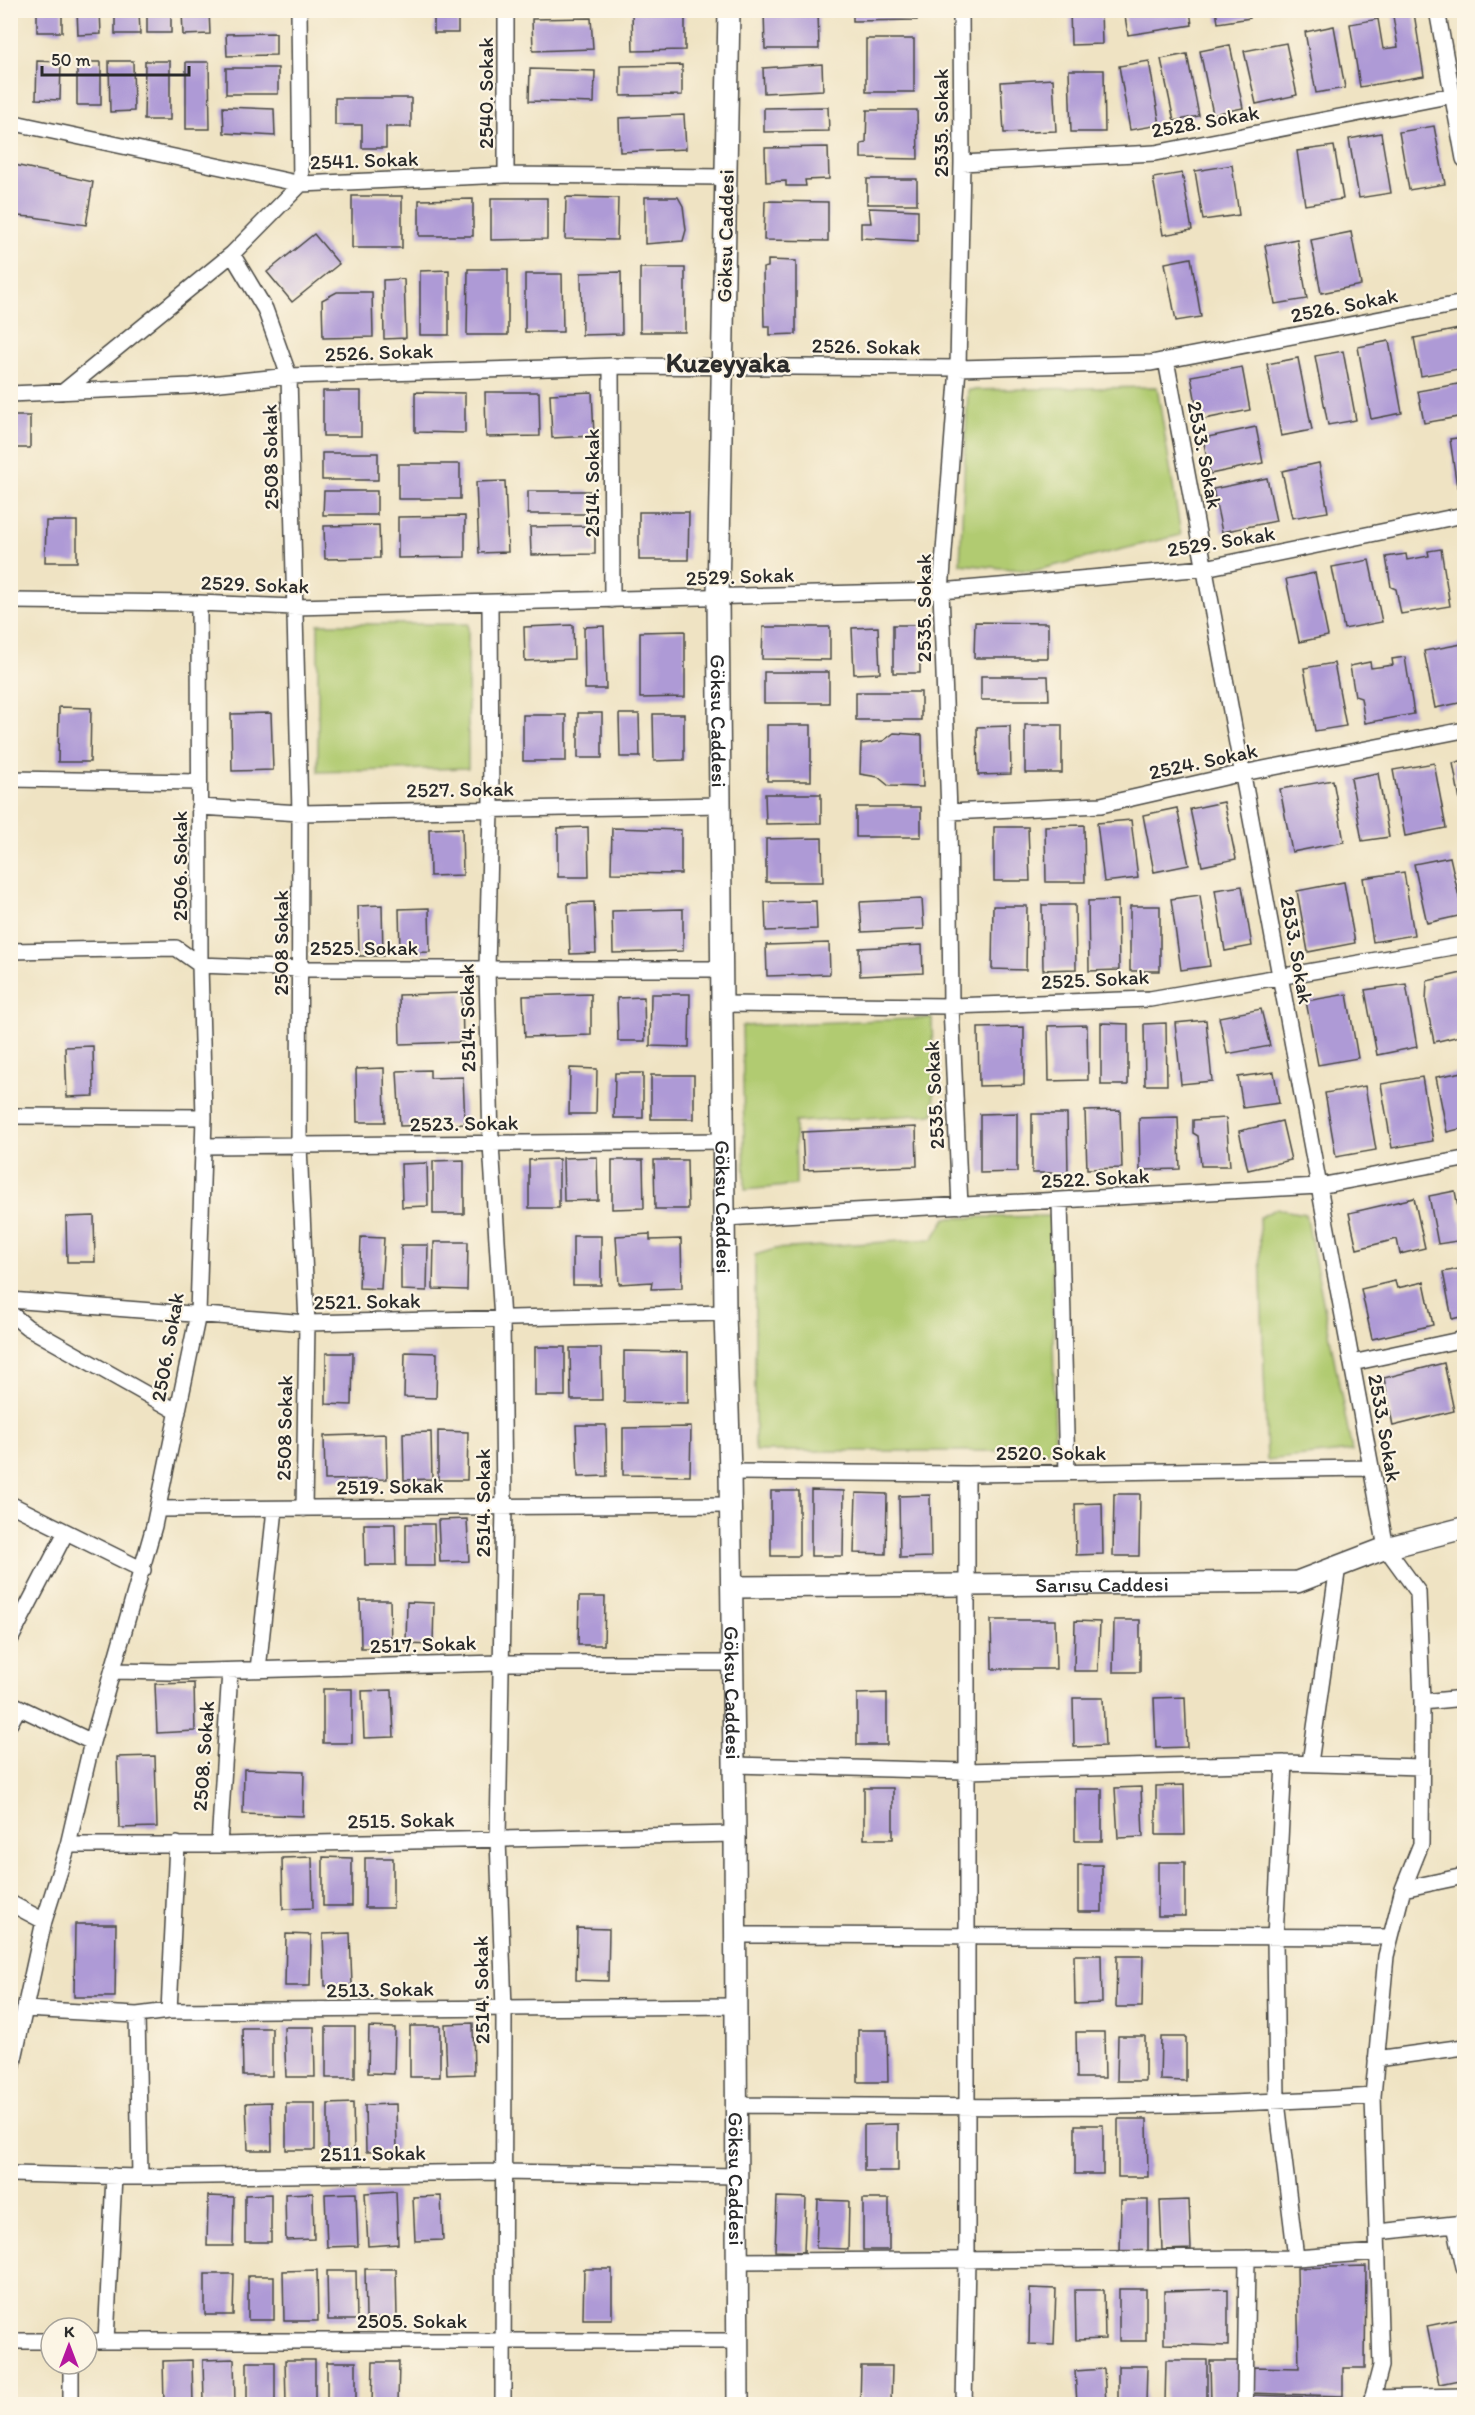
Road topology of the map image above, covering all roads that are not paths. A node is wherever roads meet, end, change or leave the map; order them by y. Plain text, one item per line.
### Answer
1 (299, 10) edge
2 (506, 10) edge
3 (729, 10) edge
4 (961, 10) edge
5 (1437, 10) edge
6 (1453, 95) junction
7 (10, 122) edge
8 (1464, 159) edge
9 (962, 163) junction
10 (506, 175) junction
11 (726, 177) junction
12 (301, 184) junction
13 (232, 254) junction
14 (1464, 303) edge
15 (1166, 360) junction
16 (611, 366) junction
17 (723, 366) junction
18 (958, 368) junction
19 (289, 376) junction
20 (63, 392) junction
21 (10, 394) edge
22 (1464, 515) edge
23 (1205, 568) junction
24 (941, 591) junction
25 (718, 597) junction
26 (612, 600) junction
27 (10, 601) edge
28 (199, 603) junction
29 (490, 603) junction
30 (294, 607) junction
31 (1464, 730) edge
32 (1243, 773) junction
33 (10, 779) edge
34 (199, 782) junction
35 (721, 805) junction
36 (199, 807) junction
37 (490, 810) junction
38 (949, 812) junction
39 (300, 813) junction
40 (1464, 945) edge
41 (10, 951) edge
42 (200, 964) junction
43 (487, 968) junction
44 (301, 969) junction
45 (723, 969) junction
46 (1280, 975) junction
47 (723, 1004) junction
48 (951, 1006) junction
49 (10, 1116) edge
50 (204, 1117) junction
51 (725, 1141) junction
52 (490, 1144) junction
53 (202, 1146) junction
54 (299, 1146) junction
55 (1464, 1159) edge
56 (1319, 1186) junction
57 (1060, 1202) junction
58 (960, 1206) junction
59 (725, 1218) junction
60 (10, 1300) edge
61 (10, 1313) edge
62 (725, 1313) junction
63 (198, 1314) junction
64 (502, 1320) junction
65 (307, 1323) junction
66 (1464, 1339) edge
67 (1352, 1363) junction
68 (178, 1412) junction
69 (1371, 1468) junction
70 (730, 1472) junction
71 (1066, 1473) junction
72 (967, 1474) junction
73 (10, 1504) edge
74 (504, 1505) junction
75 (731, 1505) junction
76 (158, 1509) junction
77 (275, 1509) junction
78 (304, 1509) junction
79 (1464, 1528) edge
80 (66, 1532) junction
81 (1386, 1548) junction
82 (1338, 1566) junction
83 (143, 1570) junction
84 (966, 1585) junction
85 (732, 1587) junction
86 (10, 1640) edge
87 (500, 1663) junction
88 (733, 1663) junction
89 (258, 1670) junction
90 (114, 1671) junction
91 (230, 1671) junction
92 (1464, 1698) edge
93 (1422, 1702) junction
94 (15, 1705) edge
95 (10, 1723) edge
96 (92, 1742) junction
97 (1284, 1763) junction
98 (1310, 1763) junction
99 (734, 1765) junction
100 (1421, 1767) junction
101 (966, 1771) junction
102 (735, 1834) junction
103 (498, 1839) junction
104 (177, 1844) junction
105 (68, 1845) junction
106 (219, 1845) junction
107 (1464, 1876) edge
108 (1403, 1889) junction
109 (10, 1903) edge
110 (44, 1921) junction
111 (736, 1935) junction
112 (966, 1937) junction
113 (1275, 1937) junction
114 (1390, 1937) junction
115 (736, 2006) junction
116 (504, 2008) junction
117 (25, 2009) junction
118 (169, 2012) junction
119 (137, 2015) junction
120 (1464, 2047) edge
121 (1376, 2059) junction
122 (10, 2077) edge
123 (1373, 2096) junction
124 (1277, 2102) junction
125 (736, 2105) junction
126 (967, 2108) junction
127 (502, 2172) junction
128 (10, 2174) edge
129 (114, 2176) junction
130 (737, 2176) junction
131 (140, 2177) junction
132 (1460, 2224) edge
133 (1378, 2232) junction
134 (1378, 2252) junction
135 (1247, 2258) junction
136 (1296, 2258) junction
137 (967, 2260) junction
138 (738, 2261) junction
139 (1464, 2267) edge
140 (503, 2340) junction
141 (10, 2341) edge
142 (39, 2341) edge
143 (99, 2341) edge
144 (106, 2341) junction
145 (738, 2341) junction
146 (71, 2376) edge
147 (1459, 2399) edge
148 (1371, 2401) edge
149 (71, 2404) edge
150 (503, 2404) edge
151 (738, 2404) edge
152 (964, 2404) edge
153 (1245, 2404) edge

1 - 12 street
2 - 10 street, 2540. Sokak
3 - 11 street, Göksu Caddesi
4 - 9 street, 2535. Sokak
5 - 6 street
6 - 8 street
6 - 9 street, 2528. Sokak
7 - 12 street, 2541. Sokak
9 - 18 street, 2535. Sokak
10 - 11 street, 2541. Sokak
10 - 12 street, 2541. Sokak
11 - 17 street, Göksu Caddesi
12 - 13 street
13 - 19 street, 2508 Sokak
13 - 20 street
14 - 15 street, 2526. Sokak
15 - 18 street, 2526. Sokak
15 - 23 street, 2533. Sokak
16 - 17 street, 2526. Sokak
16 - 19 street, 2526. Sokak
16 - 26 street, 2514. Sokak
17 - 18 street, 2526. Sokak
17 - 25 street, Göksu Caddesi
18 - 24 street, 2535. Sokak
19 - 20 street, 2526. Sokak
19 - 30 street, 2508 Sokak
20 - 21 street, 2526. Sokak
22 - 23 street, 2529. Sokak
23 - 24 street, 2529. Sokak
23 - 32 street, 2533. Sokak
24 - 25 street, 2529. Sokak
24 - 38 street, 2535. Sokak
25 - 26 street, 2529. Sokak
25 - 35 street, Göksu Caddesi
26 - 29 street, 2529. Sokak
27 - 28 street, 2529. Sokak
28 - 30 street, 2529. Sokak
28 - 34 street, 2506. Sokak
29 - 30 street, 2529. Sokak
29 - 37 street, 2514. Sokak
30 - 39 street, 2508 Sokak
31 - 32 street, 2524. Sokak
32 - 38 street, 2524. Sokak
32 - 46 street, 2533. Sokak
33 - 34 street
34 - 36 street, 2506. Sokak
35 - 37 street, 2527. Sokak
35 - 45 street, Göksu Caddesi
36 - 39 street, 2527. Sokak
36 - 42 street, 2506. Sokak
37 - 39 street, 2527. Sokak
37 - 43 street, 2514. Sokak
38 - 48 street, 2535. Sokak
39 - 44 street, 2508 Sokak
40 - 46 street, 2525. Sokak
41 - 42 street, 2525. Sokak
42 - 44 street, 2525. Sokak
42 - 50 street, 2506. Sokak
43 - 44 street, 2525. Sokak
43 - 45 street, 2525. Sokak
43 - 52 street, 2514. Sokak
44 - 54 street, 2508 Sokak
45 - 47 street, Göksu Caddesi
46 - 48 street, 2525. Sokak
46 - 56 street, 2533. Sokak
47 - 48 street, 2525. Sokak
47 - 51 street, Göksu Caddesi
48 - 58 street, 2535. Sokak
49 - 50 street
50 - 53 street, 2506. Sokak
51 - 52 street, 2523. Sokak
51 - 59 street, Göksu Caddesi
52 - 54 street, 2523. Sokak
52 - 64 street, 2514. Sokak
53 - 54 street, 2523. Sokak
53 - 63 street, 2506. Sokak
54 - 65 street, 2508 Sokak
55 - 56 street, 2522. Sokak
56 - 57 street, 2522. Sokak
56 - 67 street, 2533. Sokak
57 - 58 street, 2522. Sokak
57 - 71 street
58 - 59 street, 2522. Sokak
59 - 62 street, Göksu Caddesi
60 - 63 street, 2521. Sokak
61 - 68 street
62 - 64 street, 2521. Sokak
62 - 70 street, Göksu Caddesi
63 - 65 street, 2521. Sokak
63 - 68 street, 2506. Sokak
64 - 65 street, 2521. Sokak
64 - 74 street, 2514. Sokak
65 - 78 street, 2508 Sokak
66 - 67 street
67 - 69 street, 2533. Sokak
68 - 76 street, 2506. Sokak
69 - 71 street, 2520. Sokak
69 - 81 street, 2533. Sokak
70 - 72 street, 2520. Sokak
70 - 75 street, Göksu Caddesi
71 - 72 street, 2520. Sokak
72 - 84 street
73 - 80 street
74 - 75 street, 2519. Sokak
74 - 78 street, 2519. Sokak
74 - 87 street, 2514. Sokak
75 - 85 street, Göksu Caddesi
76 - 77 street, 2519. Sokak
76 - 83 street, 2506. Sokak
77 - 78 street, 2519. Sokak
77 - 89 street
79 - 81 street, Sarısu Caddesi
80 - 83 street
80 - 86 street
81 - 82 street, Sarısu Caddesi
81 - 93 street
82 - 84 street, Sarısu Caddesi
82 - 98 street
83 - 90 street, 2506. Sokak
84 - 85 street, Sarısu Caddesi
84 - 101 street
85 - 88 street, Göksu Caddesi
87 - 88 street, 2517. Sokak
87 - 89 street, 2517. Sokak
87 - 103 street, 2514. Sokak
88 - 99 street, Göksu Caddesi
89 - 91 street, 2517. Sokak
90 - 91 street, 2517. Sokak
90 - 96 street, 2506. Sokak
91 - 106 street, 2508. Sokak
92 - 93 street
93 - 100 street
94 - 95 street
94 - 96 street
96 - 105 street, 2506. Sokak
97 - 98 street
97 - 101 street
97 - 113 street
98 - 100 street
99 - 101 street
99 - 102 street, Göksu Caddesi
100 - 108 street
101 - 112 street
102 - 103 street, 2515. Sokak
102 - 111 street, Göksu Caddesi
103 - 106 street, 2515. Sokak
103 - 116 street, 2514. Sokak
104 - 105 street, 2515. Sokak
104 - 106 street, 2515. Sokak
104 - 118 street
105 - 110 street, 2506. Sokak
107 - 108 street
108 - 114 street
109 - 110 street
110 - 117 street, 2506. Sokak
111 - 112 street
111 - 115 street, Göksu Caddesi
112 - 113 street
112 - 126 street
113 - 114 street
113 - 124 street
114 - 121 street
115 - 116 street, 2513. Sokak
115 - 125 street, Göksu Caddesi
116 - 118 street, 2513. Sokak
116 - 127 street, 2514. Sokak
117 - 119 street, 2513. Sokak
117 - 122 street, 2506. Sokak
118 - 119 street, 2513. Sokak
119 - 131 street
120 - 121 street
121 - 123 street
123 - 124 street
123 - 133 street
124 - 126 street
124 - 136 street
125 - 126 street
125 - 130 street, Göksu Caddesi
126 - 137 street
127 - 130 street, 2511. Sokak
127 - 131 street, 2511. Sokak
127 - 140 street, 2514. Sokak
128 - 129 street, 2511. Sokak
129 - 131 street, 2511. Sokak
129 - 144 street
130 - 138 street, Göksu Caddesi
132 - 133 street
132 - 139 street
133 - 134 street
134 - 136 street
134 - 148 street
135 - 136 street
135 - 137 street
135 - 153 street
137 - 138 street
137 - 152 street
138 - 145 street, Göksu Caddesi
140 - 144 street, 2505. Sokak
140 - 145 street, 2505. Sokak
140 - 150 street, 2514. Sokak
141 - 142 street
143 - 144 street, 2505. Sokak
145 - 151 street, Göksu Caddesi
146 - 149 street
147 - 148 street

